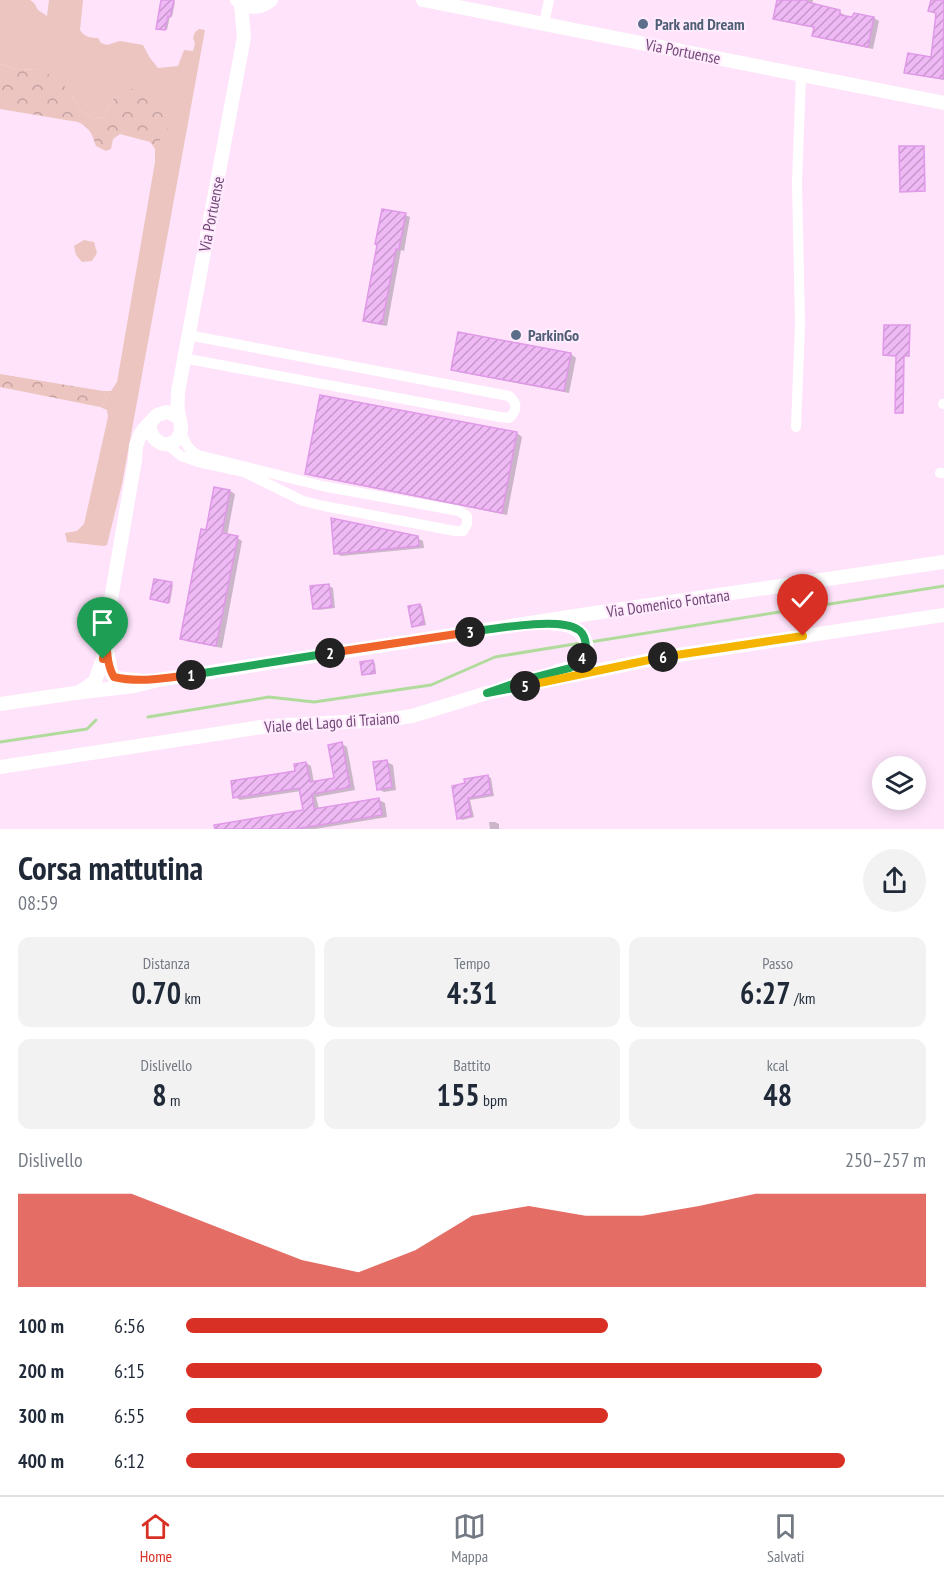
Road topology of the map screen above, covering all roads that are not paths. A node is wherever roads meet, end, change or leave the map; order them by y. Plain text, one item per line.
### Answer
1 (423, 0) edge
2 (549, 0) edge
3 (239, 2) edge
4 (266, 3) edge
5 (544, 24) junction
6 (244, 37) junction
7 (801, 75) junction
8 (944, 103) edge
9 (188, 335) junction
10 (183, 358) junction
11 (178, 392) junction
12 (167, 412) junction
13 (150, 423) junction
14 (181, 426) junction
15 (796, 427) dead end
16 (162, 443) junction
17 (135, 460) junction
18 (944, 562) edge
19 (944, 615) edge
20 (512, 626) junction
21 (106, 637) junction
22 (158, 680) junction
23 (75, 693) junction
24 (487, 693) junction
25 (0, 704) edge
26 (0, 767) edge

1 - 5 street, Via Portuense
2 - 5 street
3 - 4 street
3 - 6 street, Via Portuense
4 - 6 street, Via Portuense
5 - 7 street, Via Portuense
6 - 9 street, Via Portuense
7 - 8 street, Via Portuense
7 - 15 street
9 - 10 street, Via Portuense
9 - 10 street
10 - 11 street, Via Portuense
11 - 12 street, Via Portuense
11 - 14 street, Via Portuense
12 - 13 street
12 - 14 street
13 - 16 street
13 - 17 street
14 - 16 street
14 - 16 street
16 - 17 street
17 - 21 street
18 - 20 street, Via Domenico Fontana
19 - 24 street, Viale del Lago di Traiano
20 - 22 street, Via Domenico Fontana
20 - 24 street
21 - 22 street
21 - 23 street
22 - 23 street, Via Domenico Fontana
23 - 25 street, Via Domenico Fontana
24 - 26 street, Viale del Lago di Traiano

